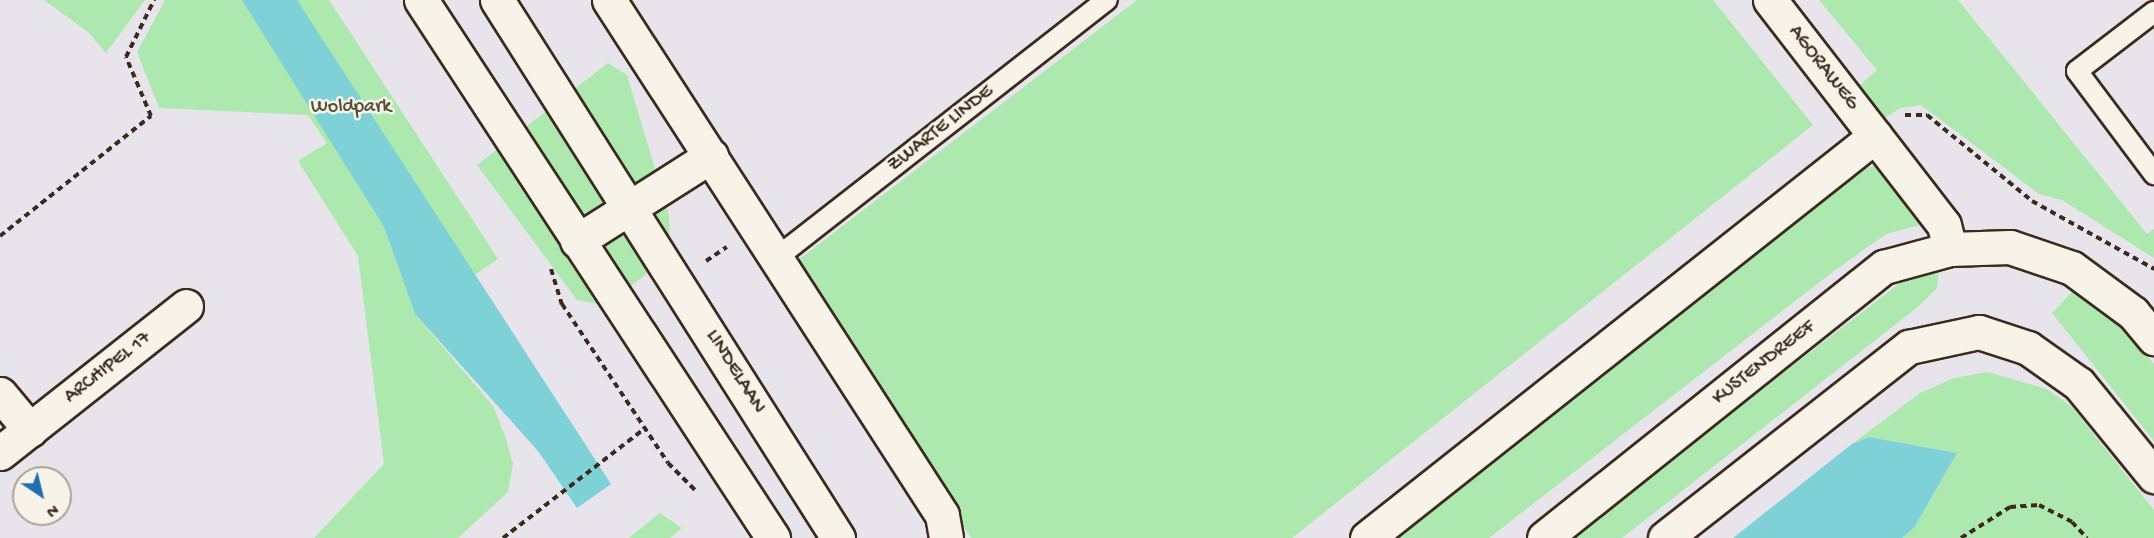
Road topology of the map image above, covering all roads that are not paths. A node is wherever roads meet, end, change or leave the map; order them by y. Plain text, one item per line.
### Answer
1 (421, 0) edge
2 (497, 0) edge
3 (609, 0) edge
4 (1107, 0) edge
5 (1770, 0) edge
6 (2152, 18) edge
7 (1875, 136) junction
8 (711, 156) junction
9 (2154, 174) edge
10 (631, 206) junction
11 (577, 241) junction
12 (1950, 249) junction
13 (775, 259) junction
14 (186, 306) dead end
15 (2154, 338) edge
16 (0, 394) edge
17 (30, 430) junction
18 (0, 453) edge
19 (2154, 476) edge
20 (773, 538) edge
21 (838, 538) edge
22 (946, 538) edge
23 (1367, 538) edge
24 (1544, 538) edge
25 (1665, 538) edge

1 - 11 main road
2 - 10 main road, LINDELAAN
3 - 8 main road
4 - 13 lane, ZWARTE LINDE
5 - 7 main road, AGORAWEG
6 - 9 lane
7 - 12 main road, AGORAWEG
7 - 23 main road
8 - 10 main road
8 - 13 main road
10 - 11 main road
10 - 21 main road, LINDELAAN
11 - 20 main road
12 - 15 main road, KUSTENDREEF
12 - 24 main road, KUSTENDREEF
13 - 22 main road
14 - 17 main road, ARCHIPEL 17
16 - 17 main road
17 - 18 main road, ARCHIPEL 17
19 - 25 main road

